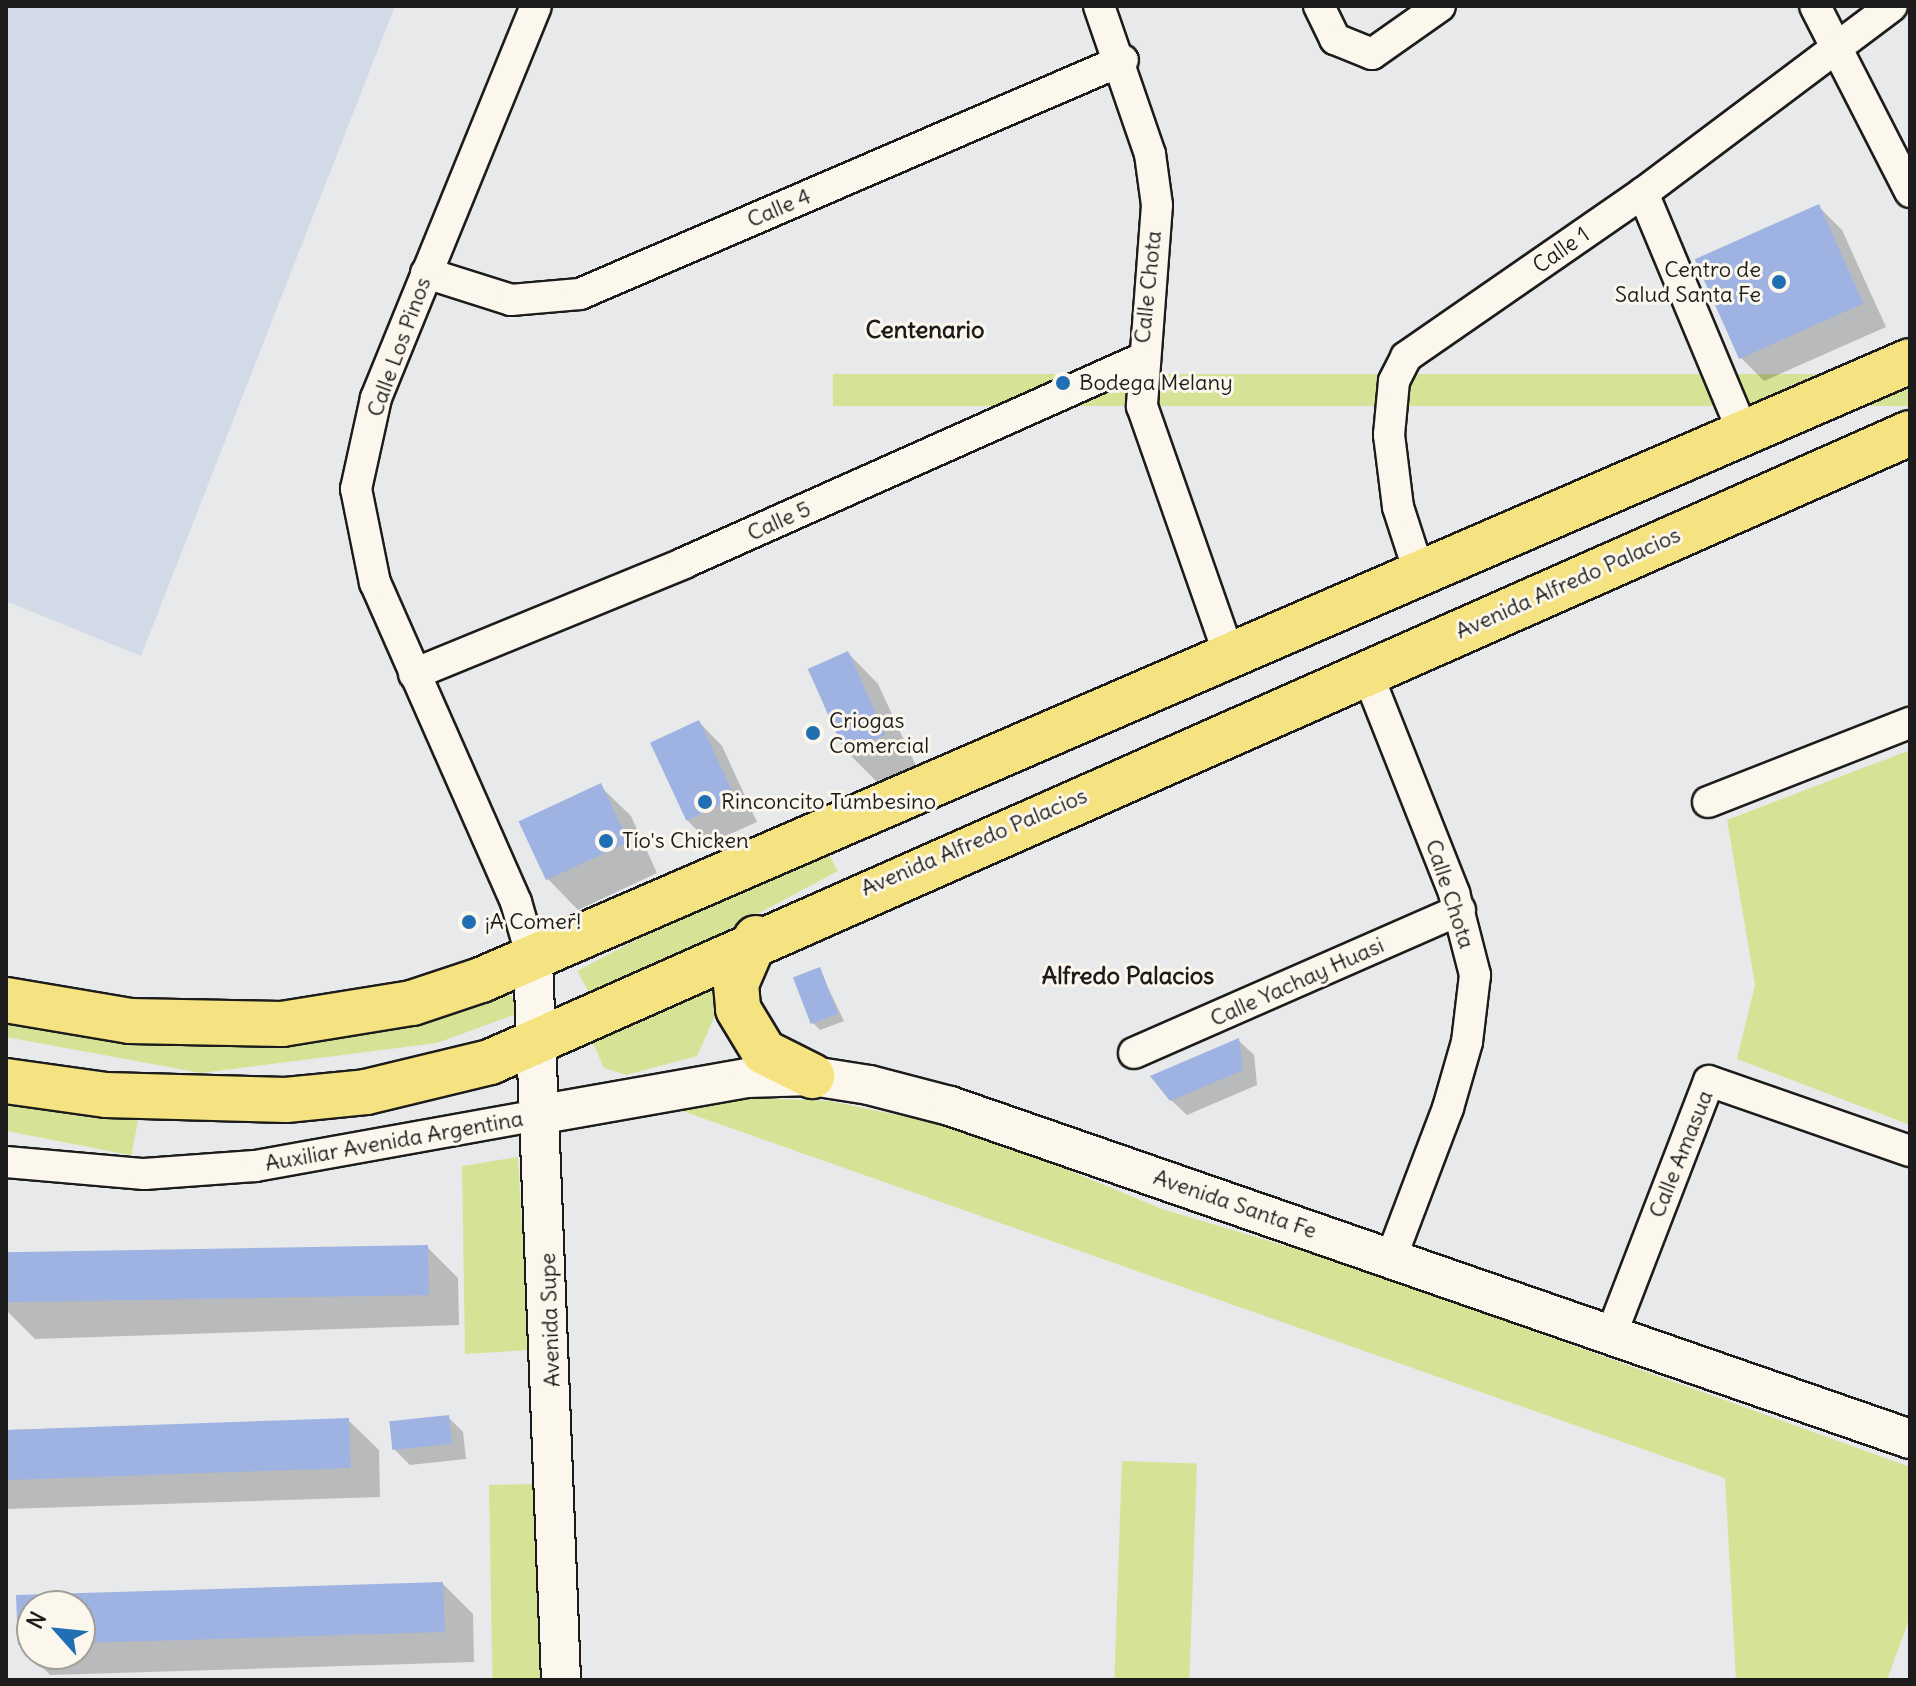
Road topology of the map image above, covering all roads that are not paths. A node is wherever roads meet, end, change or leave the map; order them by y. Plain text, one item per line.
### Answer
1 (536, 6) edge
2 (1099, 6) edge
3 (1319, 6) edge
4 (1440, 6) edge
5 (1815, 6) edge
6 (1892, 6) edge
7 (1841, 46) junction
8 (1123, 60) junction
9 (1900, 139) edge
10 (1910, 192) edge
11 (1643, 193) junction
12 (426, 273) junction
13 (1141, 359) junction
14 (1910, 361) edge
15 (1910, 433) edge
16 (1744, 434) junction
17 (1419, 572) junction
18 (1230, 657) junction
19 (1367, 673) junction
20 (414, 674) junction
21 (1910, 723) edge
22 (1708, 802) dead end
23 (866, 814) junction
24 (891, 878) junction
25 (1460, 910) junction
26 (756, 938) junction
27 (533, 961) junction
28 (6, 1000) edge
29 (541, 1039) junction
30 (1134, 1053) dead end
31 (812, 1076) junction
32 (6, 1081) edge
33 (543, 1114) junction
34 (1910, 1151) edge
35 (6, 1162) edge
36 (1391, 1258) junction
37 (1611, 1335) junction
38 (1910, 1439) edge
39 (561, 1680) edge

1 - 12 street, Calle Los Pinos
2 - 8 street, Calle Chota
3 - 4 street
5 - 7 street
6 - 7 street, Calle 1
7 - 9 street
7 - 11 street, Calle 1
8 - 12 street, Calle 4
8 - 13 street, Calle Chota
9 - 10 street
11 - 16 street
11 - 17 street, Calle 1
12 - 20 street, Calle Los Pinos
13 - 18 street, Calle Chota
13 - 20 street, Calle 5
14 - 16 main road
15 - 19 main road, Avenida Alfredo Palacios
16 - 17 main road
17 - 18 main road
18 - 23 main road
19 - 24 main road, Avenida Alfredo Palacios
19 - 25 street, Calle Chota
20 - 27 street, Calle Los Pinos
21 - 22 street
23 - 24 main road
23 - 27 main road
24 - 26 main road, Avenida Alfredo Palacios
25 - 30 street, Calle Yachay Huasi
25 - 36 street, Calle Chota
26 - 29 main road, Avenida Alfredo Palacios
26 - 31 main road
27 - 28 main road
27 - 29 street, Avenida Supe
29 - 32 main road, Avenida Alfredo Palacios
29 - 33 street, Avenida Supe
31 - 33 street, Avenida Santa Fe
31 - 36 street, Avenida Santa Fe
33 - 35 street, Auxiliar Avenida Argentina
33 - 39 street, Avenida Supe
34 - 37 street, Calle Amasua
36 - 37 street, Avenida Santa Fe
37 - 38 street, Avenida Santa Fe

